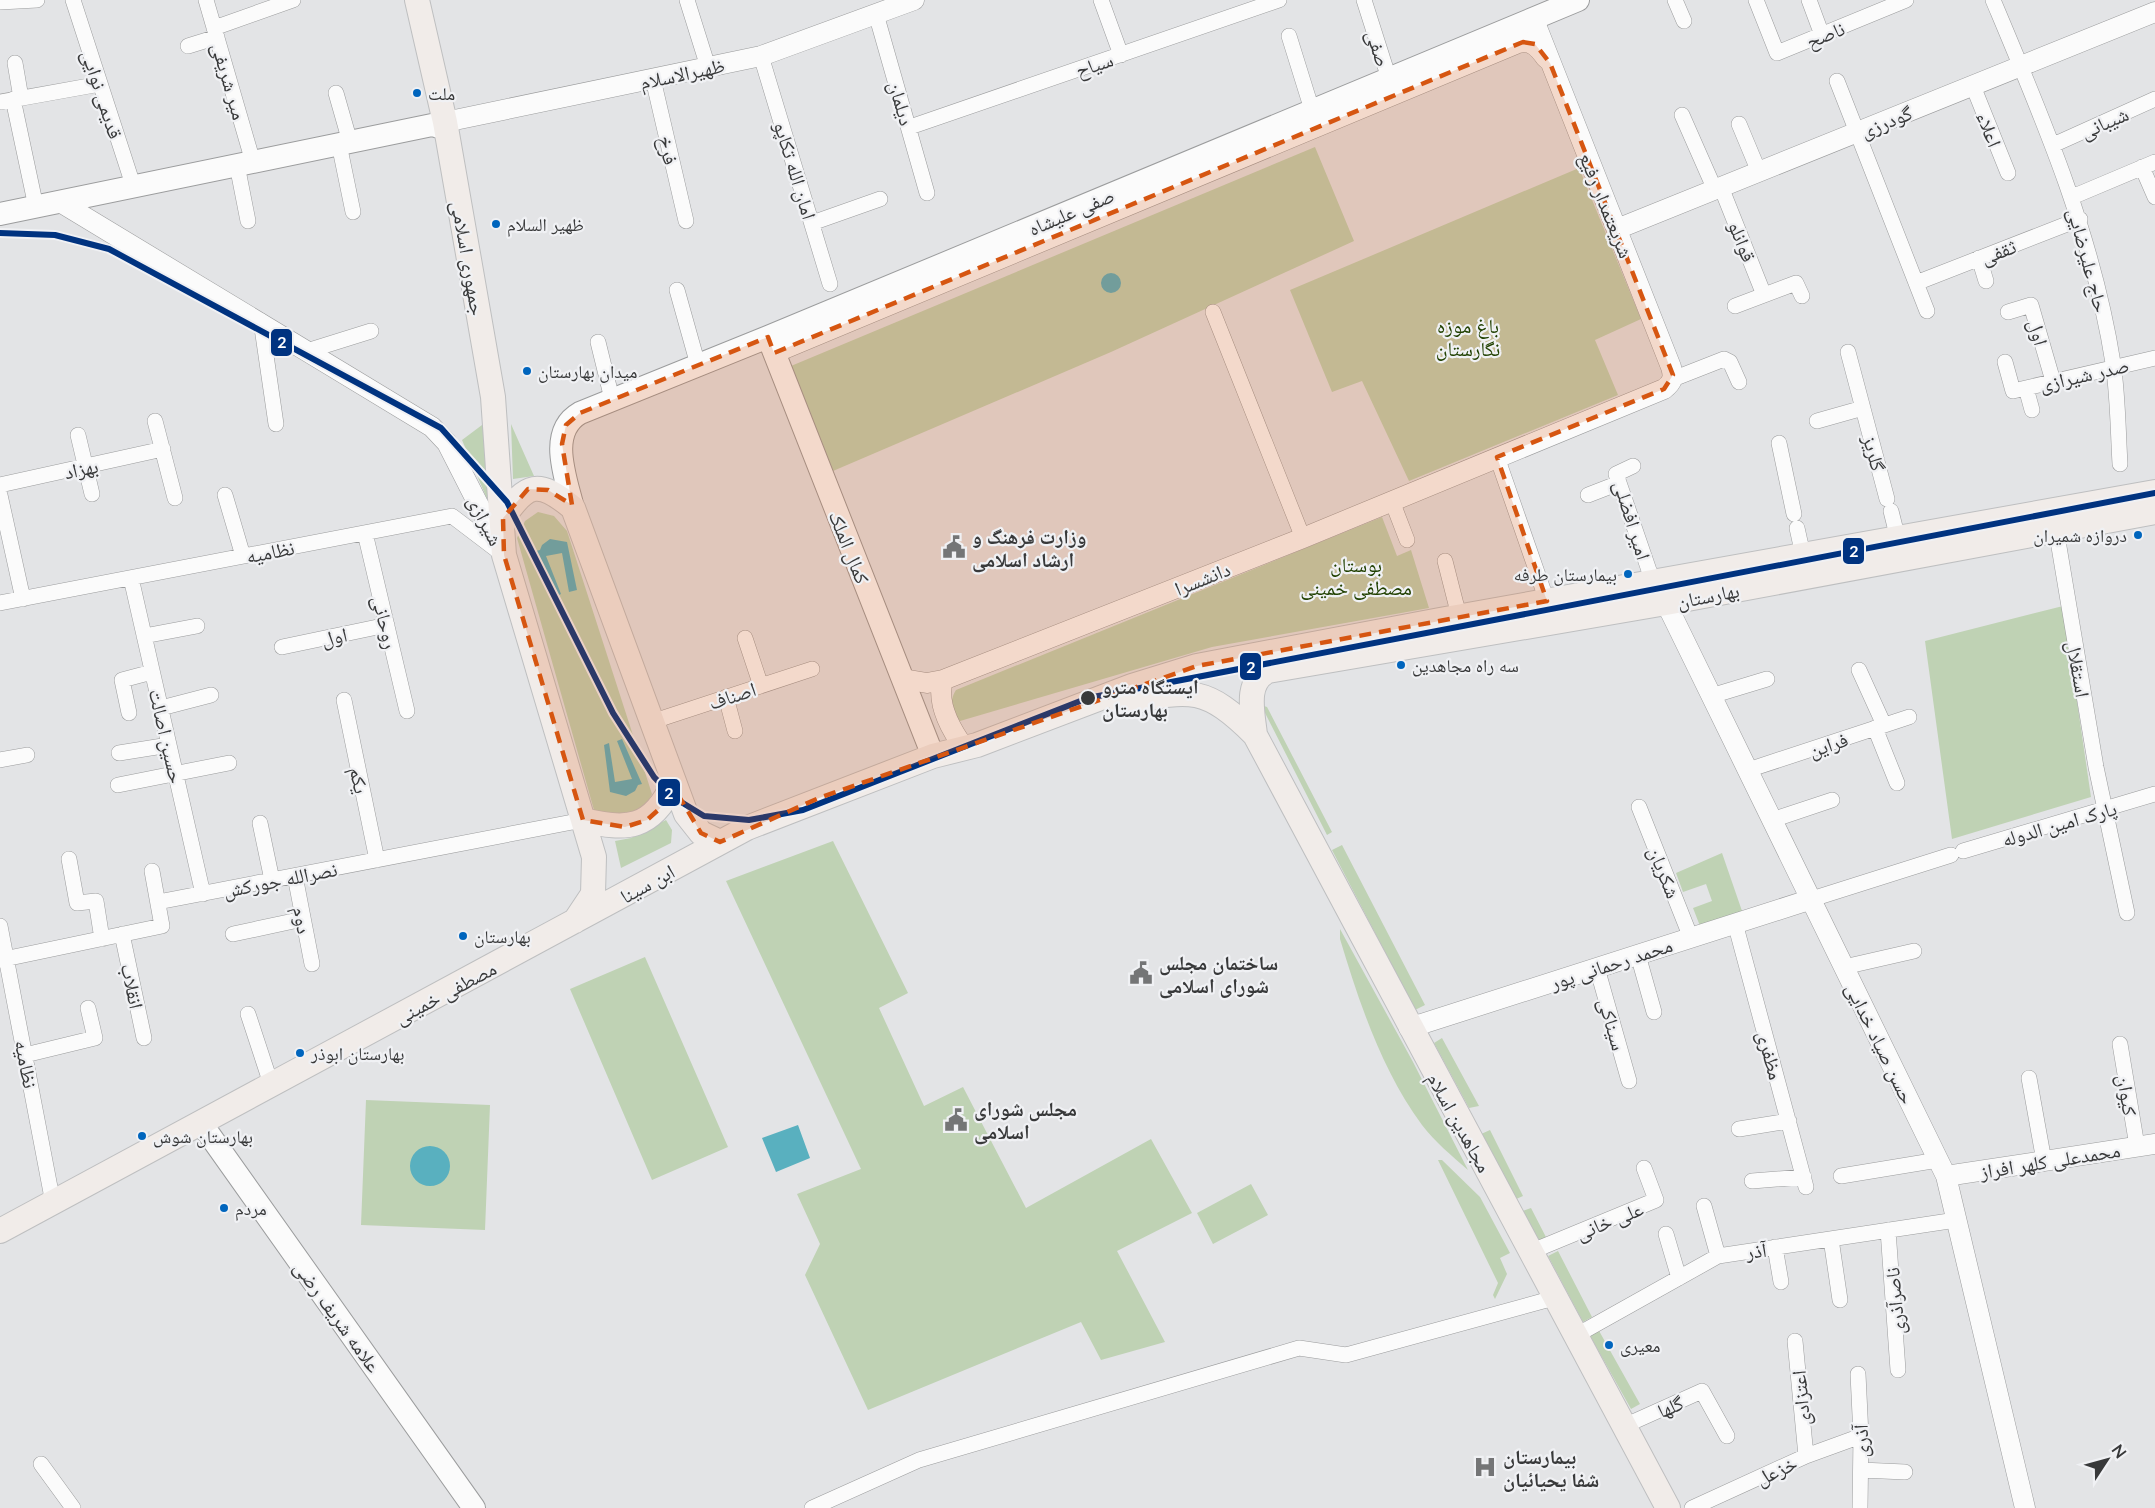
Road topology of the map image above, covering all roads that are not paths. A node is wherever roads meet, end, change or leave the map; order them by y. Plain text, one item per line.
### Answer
1 (37, 0) edge
2 (73, 0) edge
3 (206, 0) edge
4 (293, 0) edge
5 (417, 0) edge
6 (687, 0) edge
7 (914, 0) edge
8 (1101, 0) edge
9 (1279, 0) edge
10 (1364, 0) edge
11 (1578, 0) edge
12 (1674, 0) edge
13 (1756, 0) edge
14 (1809, 0) edge
15 (1993, 0) edge
16 (6, 1) edge
17 (1903, 1) edge
18 (1236, 7) edge
19 (876, 14) junction
20 (2153, 18) edge
21 (1534, 20) junction
22 (1684, 21) dead end
23 (216, 33) junction
24 (1822, 35) junction
25 (1289, 36) dead end
26 (188, 46) dead end
27 (1121, 55) junction
28 (761, 56) junction
29 (15, 63) dead end
30 (1550, 63) junction
31 (2021, 66) junction
32 (708, 67) junction
33 (653, 79) junction
34 (1837, 81) dead end
35 (100, 84) junction
36 (1973, 86) junction
37 (1392, 88) junction
38 (336, 93) dead end
39 (2155, 99) edge
40 (11, 100) edge
41 (1312, 110) junction
42 (1682, 115) dead end
43 (1738, 124) dead end
44 (445, 126) junction
45 (910, 127) junction
46 (1857, 132) junction
47 (344, 143) junction
48 (2053, 145) junction
49 (245, 164) junction
50 (2149, 164) edge
51 (1759, 172) junction
52 (2008, 173) dead end
53 (134, 188) junction
54 (1718, 188) junction
55 (927, 193) dead end
56 (2072, 197) junction
57 (2155, 197) edge
58 (880, 199) dead end
59 (60, 202) junction
60 (36, 207) junction
61 (353, 212) dead end
62 (0, 214) edge
63 (2080, 219) junction
64 (248, 221) dead end
65 (686, 221) dead end
66 (812, 223) junction
67 (1617, 229) junction
68 (1979, 258) junction
69 (1986, 281) dead end
70 (1916, 283) junction
71 (830, 284) dead end
72 (677, 290) dead end
73 (1764, 295) junction
74 (1802, 296) dead end
75 (1735, 306) dead end
76 (1927, 311) dead end
77 (1213, 312) dead end
78 (2008, 312) dead end
79 (261, 321) junction
80 (371, 331) dead end
81 (598, 342) dead end
82 (771, 345) junction
83 (307, 351) junction
84 (1848, 352) dead end
85 (2155, 358) edge
86 (2005, 362) dead end
87 (698, 365) junction
88 (2114, 366) junction
89 (2053, 381) junction
90 (1739, 382) dead end
91 (1669, 384) junction
92 (2019, 390) junction
93 (612, 399) junction
94 (1863, 408) junction
95 (2032, 410) dead end
96 (155, 421) dead end
97 (1817, 421) dead end
98 (276, 424) dead end
99 (78, 435) dead end
100 (1779, 443) dead end
101 (163, 449) junction
102 (1497, 457) junction
103 (2120, 464) dead end
104 (1633, 466) dead end
105 (86, 467) junction
106 (1619, 483) junction
107 (0, 485) edge
108 (2155, 492) edge
109 (92, 494) dead end
110 (0, 495) edge
111 (225, 495) dead end
112 (1588, 495) dead end
113 (175, 498) dead end
114 (1392, 501) junction
115 (573, 508) junction
116 (2155, 512) edge
117 (502, 518) junction
118 (2056, 529) junction
119 (365, 533) junction
120 (1303, 537) junction
121 (1898, 539) junction
122 (1407, 540) dead end
123 (504, 555) junction
124 (1803, 555) junction
125 (243, 556) junction
126 (6, 557) edge
127 (1445, 561) dead end
128 (131, 578) junction
129 (1653, 582) junction
130 (23, 599) junction
131 (1547, 601) junction
132 (0, 603) edge
133 (1666, 603) junction
134 (1459, 616) junction
135 (387, 625) junction
136 (196, 626) dead end
137 (144, 636) junction
138 (745, 638) dead end
139 (282, 647) dead end
140 (812, 669) dead end
141 (1859, 670) dead end
142 (152, 672) junction
143 (903, 679) junction
144 (943, 680) junction
145 (1767, 680) dead end
146 (761, 686) junction
147 (211, 695) dead end
148 (1711, 696) junction
149 (726, 698) junction
150 (344, 700) dead end
151 (160, 708) junction
152 (407, 711) dead end
153 (129, 713) dead end
154 (1909, 717) dead end
155 (1048, 720) junction
156 (651, 722) junction
157 (1880, 727) junction
158 (735, 731) dead end
159 (1255, 735) junction
160 (169, 745) junction
161 (965, 749) junction
162 (119, 753) dead end
163 (27, 755) dead end
164 (933, 756) junction
165 (0, 760) edge
166 (229, 763) dead end
167 (1748, 770) junction
168 (176, 774) junction
169 (1897, 783) dead end
170 (673, 784) junction
171 (118, 785) dead end
172 (2155, 794) edge
173 (1832, 800) dead end
174 (1639, 807) dead end
175 (2105, 809) junction
176 (583, 820) junction
177 (1772, 820) junction
178 (260, 823) dead end
179 (720, 842) junction
180 (69, 859) dead end
181 (376, 860) junction
182 (152, 870) dead end
183 (295, 876) junction
184 (272, 880) junction
185 (203, 894) junction
186 (1812, 899) junction
187 (158, 902) junction
188 (2127, 913) dead end
189 (303, 920) junction
190 (574, 923) junction
191 (1735, 923) junction
192 (0, 926) edge
193 (122, 934) junction
194 (233, 934) dead end
195 (1691, 938) junction
196 (102, 939) junction
197 (1914, 951) dead end
198 (1638, 955) junction
199 (3, 959) edge
200 (312, 964) dead end
201 (1844, 967) junction
202 (1597, 968) junction
203 (88, 1008) dead end
204 (1654, 1012) dead end
205 (248, 1014) dead end
206 (1409, 1028) junction
207 (144, 1038) dead end
208 (2120, 1044) dead end
209 (25, 1055) junction
210 (2029, 1078) dead end
211 (1629, 1080) dead end
212 (271, 1084) junction
213 (1788, 1121) junction
214 (201, 1123) junction
215 (1739, 1129) dead end
216 (2146, 1145) edge
217 (2044, 1161) junction
218 (1644, 1168) dead end
219 (1942, 1168) junction
220 (1841, 1176) dead end
221 (1752, 1181) dead end
222 (53, 1203) junction
223 (1704, 1206) dead end
224 (1956, 1220) junction
225 (1888, 1230) junction
226 (0, 1231) edge
227 (1666, 1234) dead end
228 (1831, 1239) junction
229 (1775, 1247) junction
230 (1530, 1252) junction
231 (1718, 1256) junction
232 (1679, 1278) junction
233 (1781, 1282) dead end
234 (1554, 1298) junction
235 (1840, 1300) dead end
236 (1575, 1336) junction
237 (1795, 1341) dead end
238 (1898, 1370) dead end
239 (1858, 1374) dead end
240 (1624, 1426) junction
241 (1727, 1436) dead end
242 (1861, 1436) junction
243 (1806, 1456) junction
244 (41, 1464) dead end
245 (1861, 1470) junction
246 (1905, 1472) dead end
247 (73, 1508) edge
248 (474, 1508) edge
249 (812, 1508) edge
250 (1668, 1508) edge
251 (1692, 1508) edge
252 (1860, 1508) edge
253 (2025, 1508) edge

1 - 16 street
2 - 35 street, قدیمی نوایی
3 - 23 street, میر شریفی
4 - 23 street
5 - 44 main road, جمهوری اسلامی
6 - 32 street
7 - 19 street, ظهیرالاسلام
8 - 27 street
9 - 18 street, سیاح
10 - 37 street, صفی
11 - 21 main road, صفی علیشاه
12 - 22 street
13 - 24 street, ناصح
14 - 24 street
15 - 31 street, حاج علیرضایی
17 - 24 street, ناصح
18 - 27 street, سیاح
19 - 28 street, ظهیرالاسلام
19 - 45 street, دیلمان
20 - 31 street, گودرزی
21 - 30 street, شریعتمدار رفیع
21 - 37 main road, صفی علیشاه
23 - 26 street
23 - 49 street, میر شریفی
25 - 41 street
27 - 45 street, سیاح
28 - 32 street, ظهیرالاسلام
28 - 66 street, امان الله تکاپو
29 - 40 street
30 - 37 street, صفی علیشاه
30 - 67 street, شریعتمدار رفیع
31 - 36 street, گودرزی
31 - 48 street, حاج علیرضایی
32 - 33 street, ظهیرالاسلام
33 - 44 street, ظهیرالاسلام
33 - 65 street, فرخ
34 - 46 street
35 - 40 street
35 - 53 street, قدیمی نوایی
36 - 46 street, گودرزی
36 - 52 street, اعلاء
37 - 41 main road, صفی علیشاه
37 - 82 street, صفی علیشاه
38 - 47 street
39 - 48 street, شیبانی
40 - 60 street
41 - 82 main road, صفی علیشاه
42 - 54 street, قوانلو
43 - 51 street
44 - 47 main road
44 - 117 main road, جمهوری اسلامی
45 - 55 street, دیلمان
46 - 51 street, گودرزی
46 - 70 street
47 - 49 main road
47 - 61 street
48 - 56 street, حاج علیرضایی
49 - 53 main road
49 - 64 street, میر شریفی
50 - 56 street
50 - 57 street
51 - 54 street, گودرزی
53 - 59 main road
54 - 67 street, گودرزی
54 - 73 street, قوانلو
56 - 63 street, حاج علیرضایی
58 - 66 street
59 - 60 main road
59 - 79 street, شیرازی
60 - 62 main road
63 - 68 street, ثقفی
63 - 88 street, حاج علیرضایی
66 - 71 street, امان الله تکاپو
67 - 91 street, شریعتمدار رفیع
68 - 69 street
68 - 70 street, ثقفی
70 - 76 street
72 - 87 street
73 - 74 street
73 - 75 street
77 - 120 street
78 - 89 street, اول
79 - 83 street, شیرازی
79 - 98 street
80 - 83 street
81 - 93 street
82 - 87 main road, صفی علیشاه
82 - 143 main road, کمال الملک
83 - 123 street, شیرازی
84 - 94 street, گلریز
85 - 88 street, صدر شیرازی
86 - 92 street
87 - 93 main road, صفی علیشاه
88 - 89 street, صدر شیرازی
88 - 103 street, حاج علیرضایی
89 - 92 street, صدر شیرازی
90 - 91 street
91 - 102 street, دانشسرا
92 - 95 street
93 - 115 main road, صفی علیشاه
94 - 97 street, گلریز
94 - 121 street, گلریز
96 - 101 street
99 - 105 street
100 - 124 street
101 - 105 street, بهزاد
101 - 113 street
102 - 114 street, دانشسرا
102 - 131 street
104 - 106 street, امیر افضلی
105 - 107 street, بهزاد
105 - 109 street
106 - 112 street
106 - 129 street, امیر افضلی
108 - 121 main road, بهارستان
110 - 126 street
111 - 125 street
114 - 120 street, دانشسرا
114 - 122 street
115 - 117 main road
115 - 156 main road
116 - 118 main road, بهارستان
117 - 123 main road
118 - 133 main road, بهارستان
118 - 175 street, استقلال
119 - 123 street, نظامیه
119 - 125 street, نظامیه
119 - 135 street, روحانی
120 - 144 street, دانشسرا
121 - 124 main road, بهارستان
123 - 176 main road
124 - 129 main road, بهارستان
125 - 128 street, نظامیه
126 - 130 street
127 - 134 street
128 - 130 street, نظامیه
128 - 137 street, حسین اصالت
129 - 131 main road, بهارستان
130 - 132 street, نظامیه
131 - 134 main road, بهارستان
133 - 148 street, حسن صیاد خدایی
133 - 159 main road, بهارستان
134 - 155 main road, بهارستان
135 - 139 street, اول
135 - 152 street, روحانی
136 - 137 street
137 - 142 street, حسین اصالت
138 - 146 street
140 - 146 street, اصناف
141 - 157 street
142 - 151 street, حسین اصالت
142 - 153 street
143 - 144 street, دانشسرا
143 - 164 main road, کمال الملک
144 - 161 street
145 - 148 street
146 - 149 street, اصناف
147 - 151 street
148 - 167 street, حسن صیاد خدایی
149 - 156 street, اصناف
149 - 158 street
150 - 181 street, یکم
151 - 160 street, حسین اصالت
154 - 157 street, فراین
155 - 159 main road, بهارستان
155 - 161 main road, بهارستان
156 - 170 main road
157 - 167 street, فراین
157 - 169 street
159 - 206 main road, مجاهدین اسلام
160 - 162 street
160 - 168 street, حسین اصالت
161 - 164 main road, بهارستان
163 - 165 street
164 - 179 main road, بهارستان
166 - 168 street
167 - 177 street, حسن صیاد خدایی
168 - 171 street
168 - 185 street, حسین اصالت
170 - 176 main road
170 - 179 main road
172 - 175 street, پارک امین الدوله
173 - 177 street
174 - 195 street, شکریان
175 - 186 street, پارک امین الدوله
175 - 188 street, استقلال
176 - 181 street, نصرالله جورکش
176 - 190 main road
177 - 186 street, حسن صیاد خدایی
178 - 184 street
179 - 190 main road, ابن سینا
180 - 196 street
181 - 183 street, نصرالله جورکش
182 - 187 street
183 - 184 street, نصرالله جورکش
183 - 189 street, دوم
184 - 185 street, نصرالله جورکش
185 - 187 street, نصرالله جورکش
186 - 191 street, محمد رحمانی پور
186 - 201 street, حسن صیاد خدایی
187 - 193 street
189 - 194 street
189 - 200 street, دوم
190 - 212 main road, مصطفی خمینی
191 - 195 street, محمد رحمانی پور
191 - 213 street, مظفری
192 - 199 street, نظامیه
193 - 196 street
193 - 207 street, انقلاب
195 - 198 street, محمد رحمانی پور
196 - 199 street
197 - 201 street
198 - 202 street, محمد رحمانی پور
198 - 204 street
199 - 209 street, نظامیه
201 - 219 street, حسن صیاد خدایی
202 - 206 street, محمد رحمانی پور
202 - 211 street, سیناکی
203 - 209 street
205 - 212 street
206 - 230 main road, مجاهدین اسلام
208 - 216 street, کیوان
209 - 222 street, نظامیه
210 - 217 street
212 - 214 main road, مصطفی خمینی
213 - 215 street
213 - 221 street, مظفری
214 - 222 main road, مصطفی خمینی
214 - 248 main road, علامه شریف رضی
216 - 217 street, محمدعلی کلهر افراز
217 - 219 street, محمدعلی کلهر افراز
218 - 230 street, علی خانی
219 - 220 street
219 - 224 street, حسن صیاد خدایی
222 - 226 main road, مصطفی خمینی
223 - 231 street
224 - 225 street, آذر
224 - 253 street, حسن صیاد خدایی
225 - 228 street, آذر
225 - 238 street, ناصرآذری
227 - 232 street
228 - 229 street, آذر
228 - 235 street
229 - 231 street, آذر
229 - 233 street
230 - 234 main road, مجاهدین اسلام
231 - 232 street, آذر
232 - 236 street, آذر
234 - 236 main road, مجاهدین اسلام
234 - 249 street
236 - 240 main road, مجاهدین اسلام
237 - 243 street, اعتزادی
239 - 242 street, آذری
240 - 241 street, گلها
240 - 250 main road, مجاهدین اسلام
242 - 243 street, خزعل
242 - 245 street, آذری
243 - 251 street, خزعل
244 - 247 street
245 - 246 street
245 - 252 street, آذری

